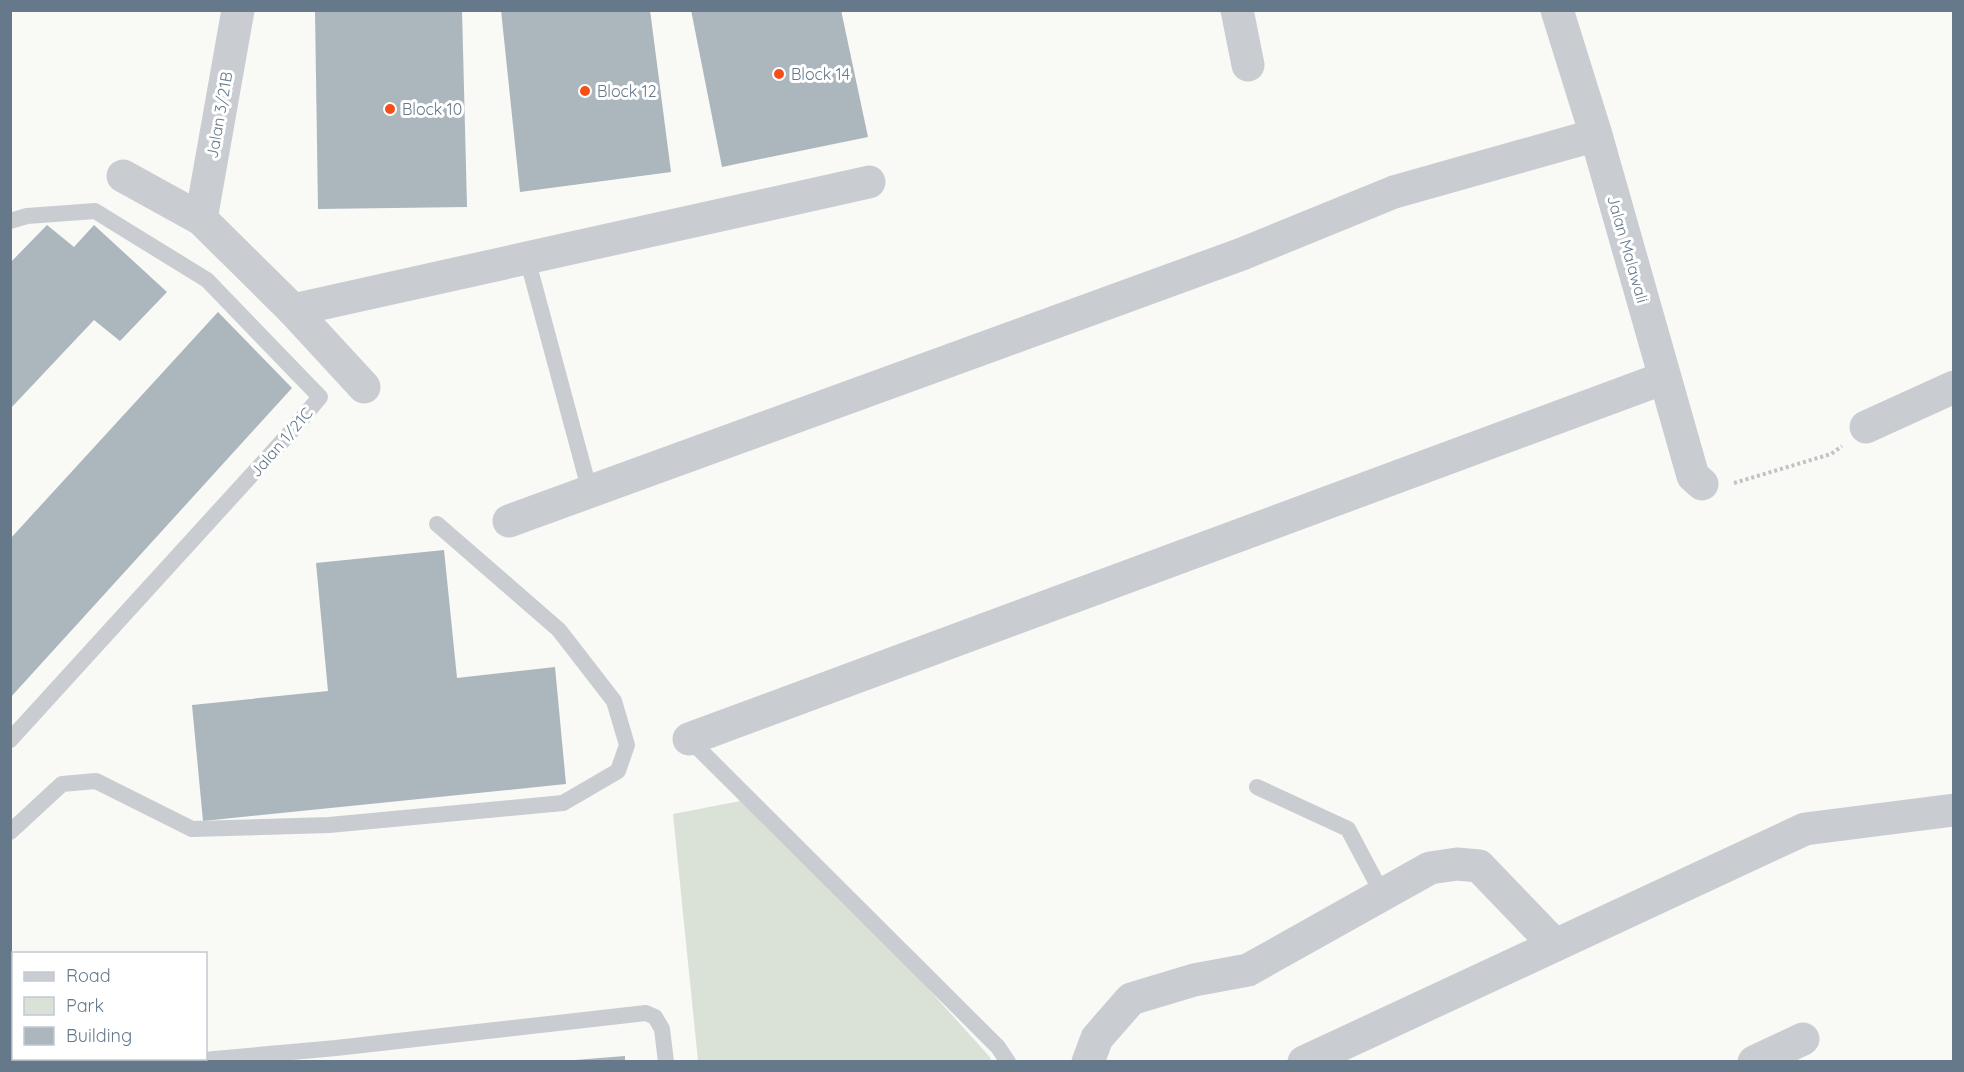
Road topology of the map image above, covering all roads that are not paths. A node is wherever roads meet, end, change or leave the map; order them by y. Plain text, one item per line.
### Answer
1 (238, 10) edge
2 (1237, 10) edge
3 (1557, 10) edge
4 (1248, 65) dead end
5 (1596, 135) junction
6 (123, 177) dead end
7 (869, 182) dead end
8 (201, 219) junction
9 (10, 221) edge
10 (527, 258) junction
11 (293, 310) junction
12 (1664, 378) junction
13 (364, 387) dead end
14 (1953, 387) edge
15 (1866, 427) road end
16 (1702, 484) road end
17 (590, 492) junction
18 (509, 521) dead end
19 (437, 524) dead end
20 (689, 739) joint
21 (10, 740) edge
22 (1257, 787) dead end
23 (1953, 810) edge
24 (10, 832) edge
25 (1383, 895) junction
26 (1556, 945) junction
27 (1803, 1039) dead end
28 (337, 1055) edge
29 (181, 1062) edge
30 (666, 1062) edge
31 (1008, 1062) edge
32 (1088, 1062) edge
33 (1304, 1062) edge
34 (1754, 1062) edge

1 - 8 street, Jalan 3/21B
2 - 4 street
3 - 5 street, Jalan Malawali
5 - 12 street, Jalan Malawali
5 - 17 street
6 - 8 street
7 - 10 street
8 - 11 street
9 - 21 lane, Jalan 1/21C
10 - 11 street
10 - 17 lane
11 - 13 street
12 - 16 street, Jalan Malawali
12 - 20 street
14 - 15 street
17 - 18 street
19 - 24 lane
20 - 31 lane
22 - 25 lane
23 - 26 street
25 - 26 street
25 - 32 street
26 - 33 street
27 - 34 street
28 - 29 lane
28 - 30 lane

